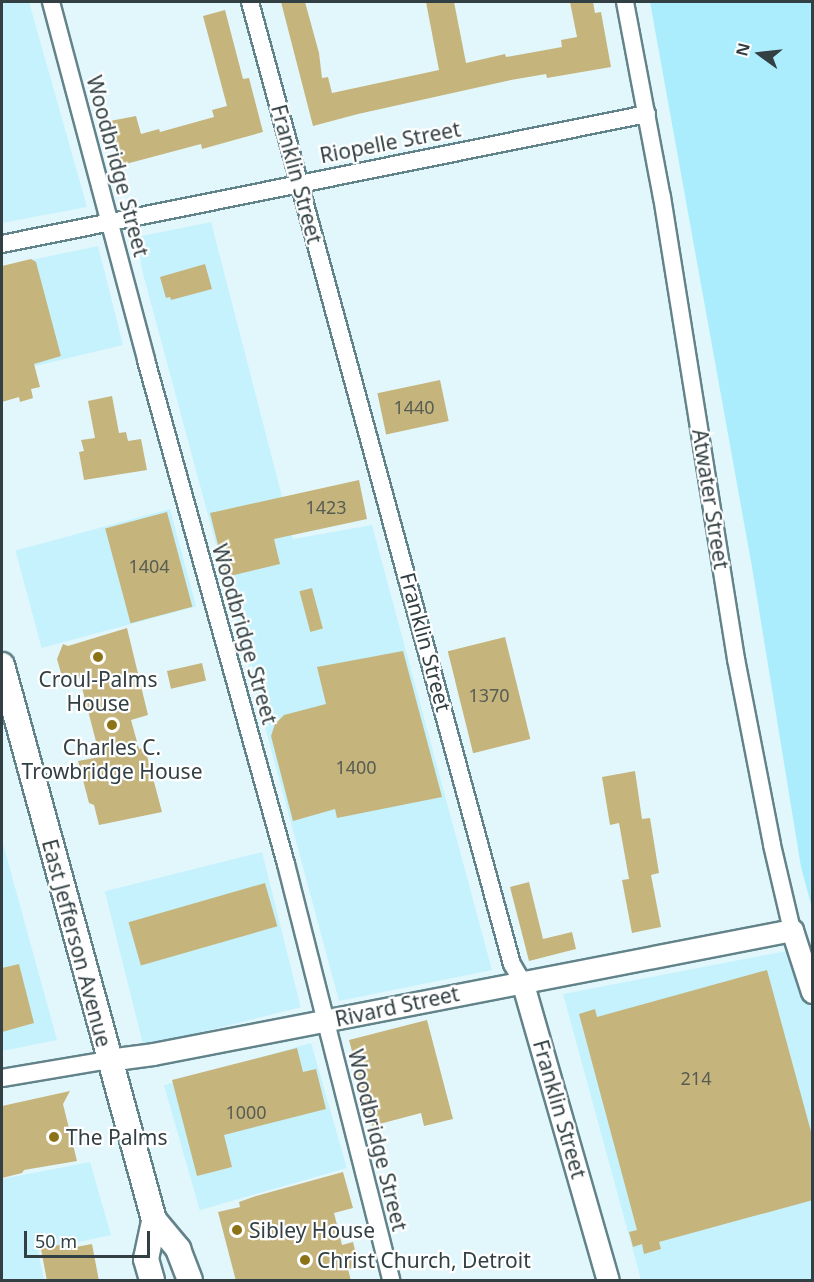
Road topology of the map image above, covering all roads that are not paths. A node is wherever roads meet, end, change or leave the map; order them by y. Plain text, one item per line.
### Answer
1 (51, 2) edge
2 (250, 2) edge
3 (626, 2) edge
4 (647, 114) junction
5 (300, 184) junction
6 (111, 221) junction
7 (2, 244) edge
8 (2, 665) edge
9 (792, 930) junction
10 (522, 981) junction
11 (813, 992) edge
12 (324, 1021) junction
13 (108, 1060) junction
14 (2, 1078) edge
15 (154, 1220) junction
16 (152, 1281) edge
17 (190, 1281) edge
18 (391, 1281) edge
19 (608, 1281) edge

1 - 6 street, Woodbridge Street
2 - 5 street, Franklin Street
3 - 4 street, Atwater Street
4 - 5 street, Riopelle Street
4 - 9 street, Atwater Street
5 - 6 street, Riopelle Street
5 - 10 street, Franklin Street
6 - 7 street, Riopelle Street
6 - 12 street, Woodbridge Street
8 - 13 main road, East Jefferson Avenue
9 - 10 street, Rivard Street
9 - 11 street, Atwater Street
10 - 12 street, Rivard Street
10 - 19 street, Franklin Street
12 - 13 street, Rivard Street
12 - 18 street, Woodbridge Street
13 - 14 street, Rivard Street
13 - 15 main road, East Jefferson Avenue
15 - 16 main road, East Jefferson Avenue
15 - 17 main road, East Jefferson Avenue

